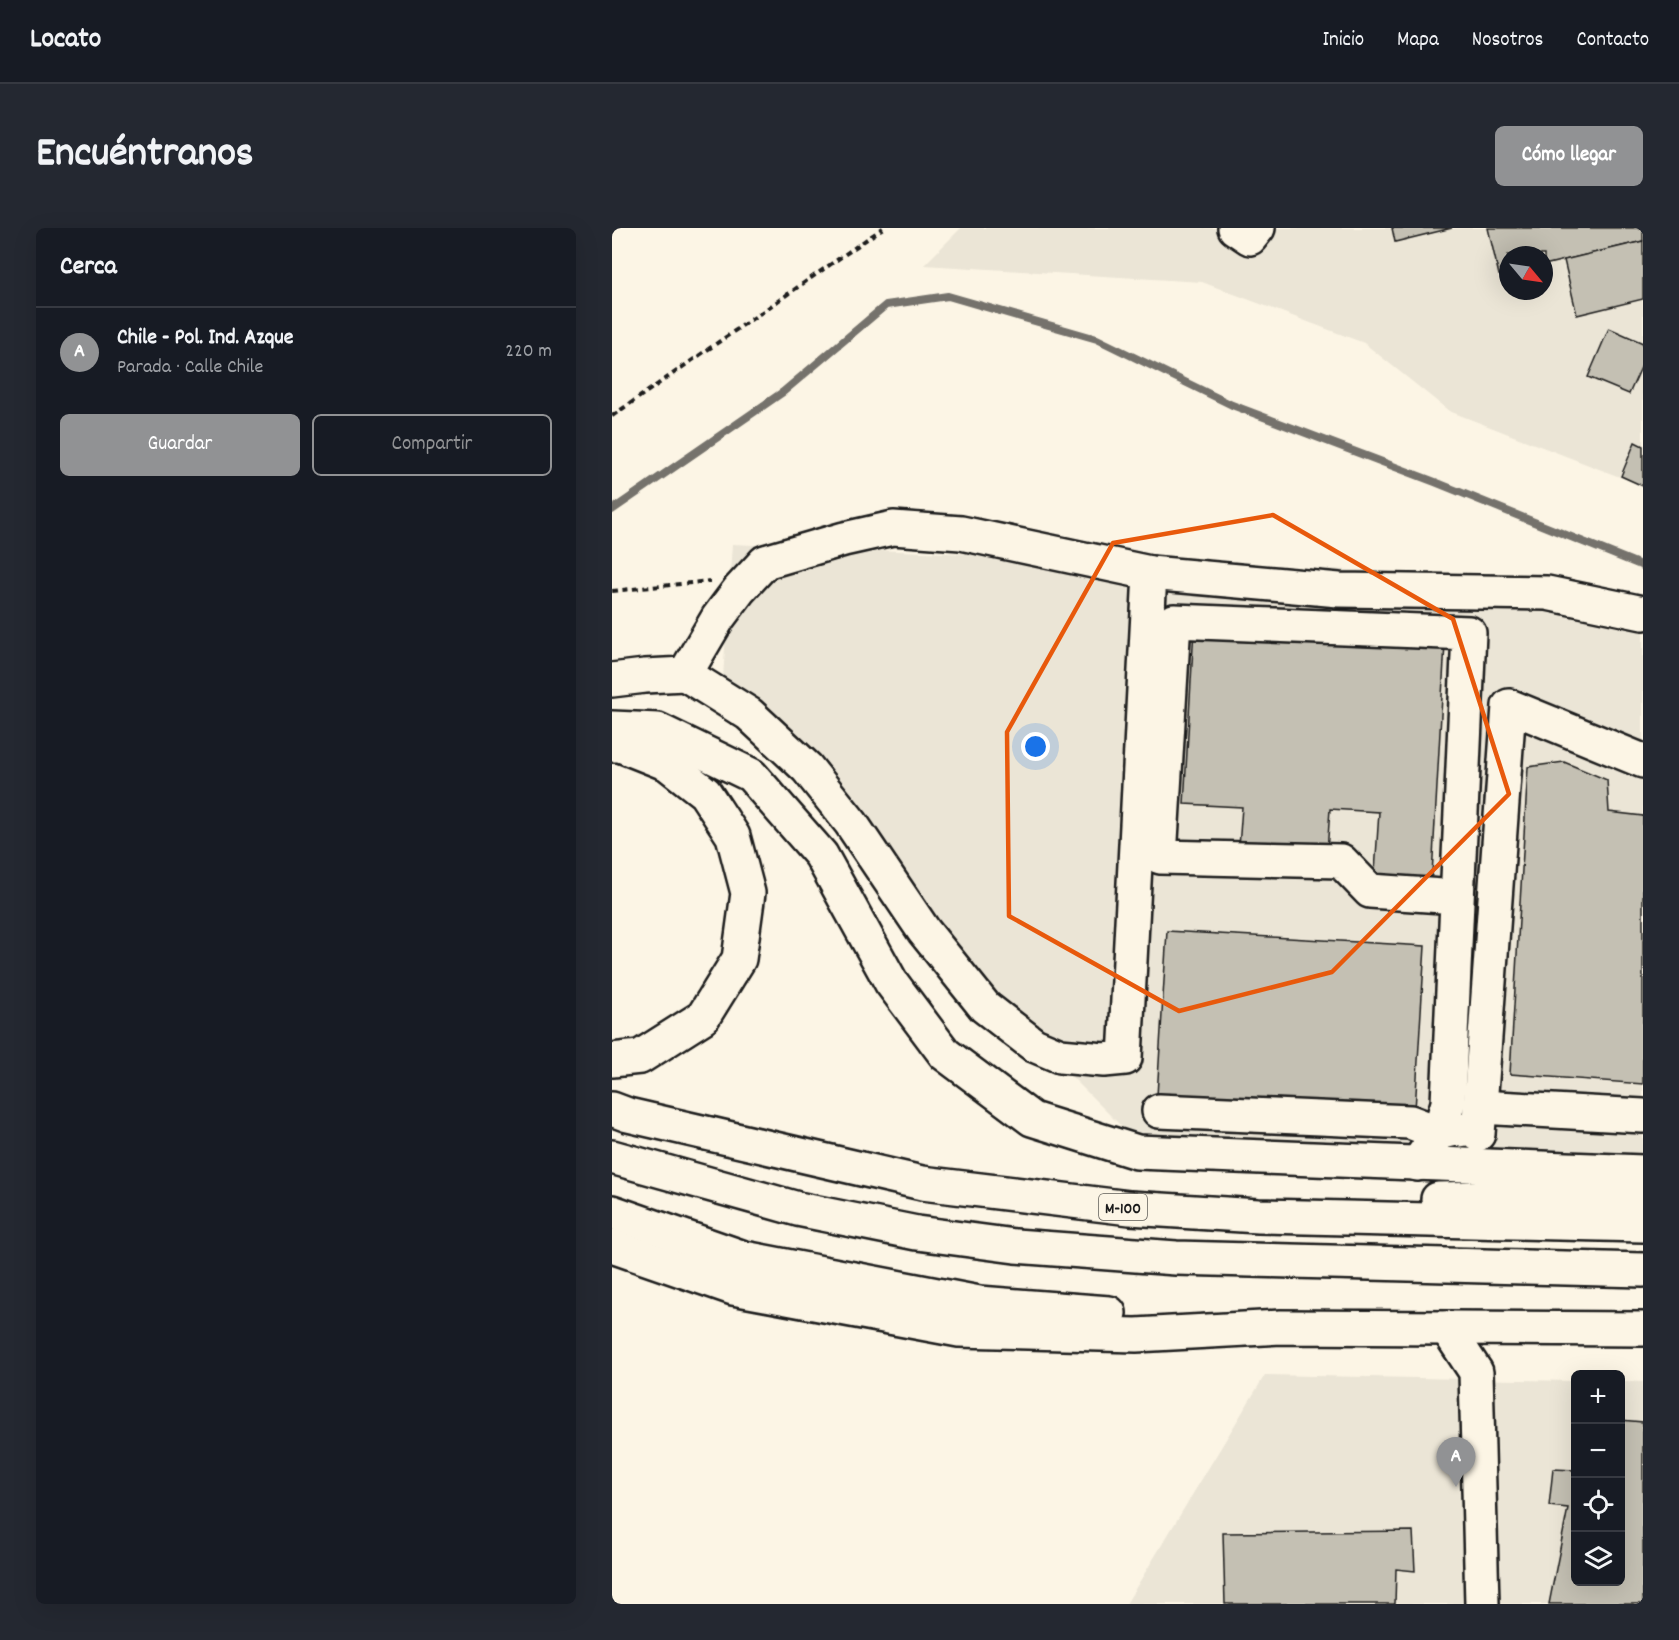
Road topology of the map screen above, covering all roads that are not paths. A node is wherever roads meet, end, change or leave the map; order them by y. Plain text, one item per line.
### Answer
1 (1235, 228) edge
2 (1258, 228) edge
3 (1150, 573) junction
4 (1643, 613) edge
5 (685, 674) junction
6 (612, 680) edge
7 (612, 728) edge
8 (612, 745) edge
9 (1643, 761) edge
10 (1457, 897) junction
11 (612, 1059) edge
12 (612, 1109) edge
13 (1159, 1111) dead end
14 (1643, 1116) edge
15 (1479, 1120) junction
16 (1439, 1133) junction
17 (612, 1157) edge
18 (1417, 1164) junction
19 (1505, 1167) junction
20 (1643, 1172) edge
21 (1643, 1195) edge
22 (612, 1212) edge
23 (1258, 1216) junction
24 (1643, 1225) edge
25 (612, 1246) edge
26 (1643, 1270) edge
27 (1281, 1327) junction
28 (1447, 1328) junction
29 (1643, 1329) edge
30 (1482, 1604) edge

1 - 2 main road
3 - 4 main road
3 - 5 main road
3 - 5 main road
5 - 6 main road
7 - 18 main road
8 - 11 main road
9 - 15 main road
10 - 10 main road
10 - 16 main road
12 - 23 main road, M-100
13 - 16 main road
14 - 15 main road
15 - 16 main road
15 - 19 main road
16 - 18 main road
17 - 26 main road
18 - 19 main road
19 - 20 main road
21 - 23 main road
22 - 27 main road
23 - 24 main road, M-100
25 - 27 main road
27 - 28 main road
28 - 29 main road
28 - 30 main road

